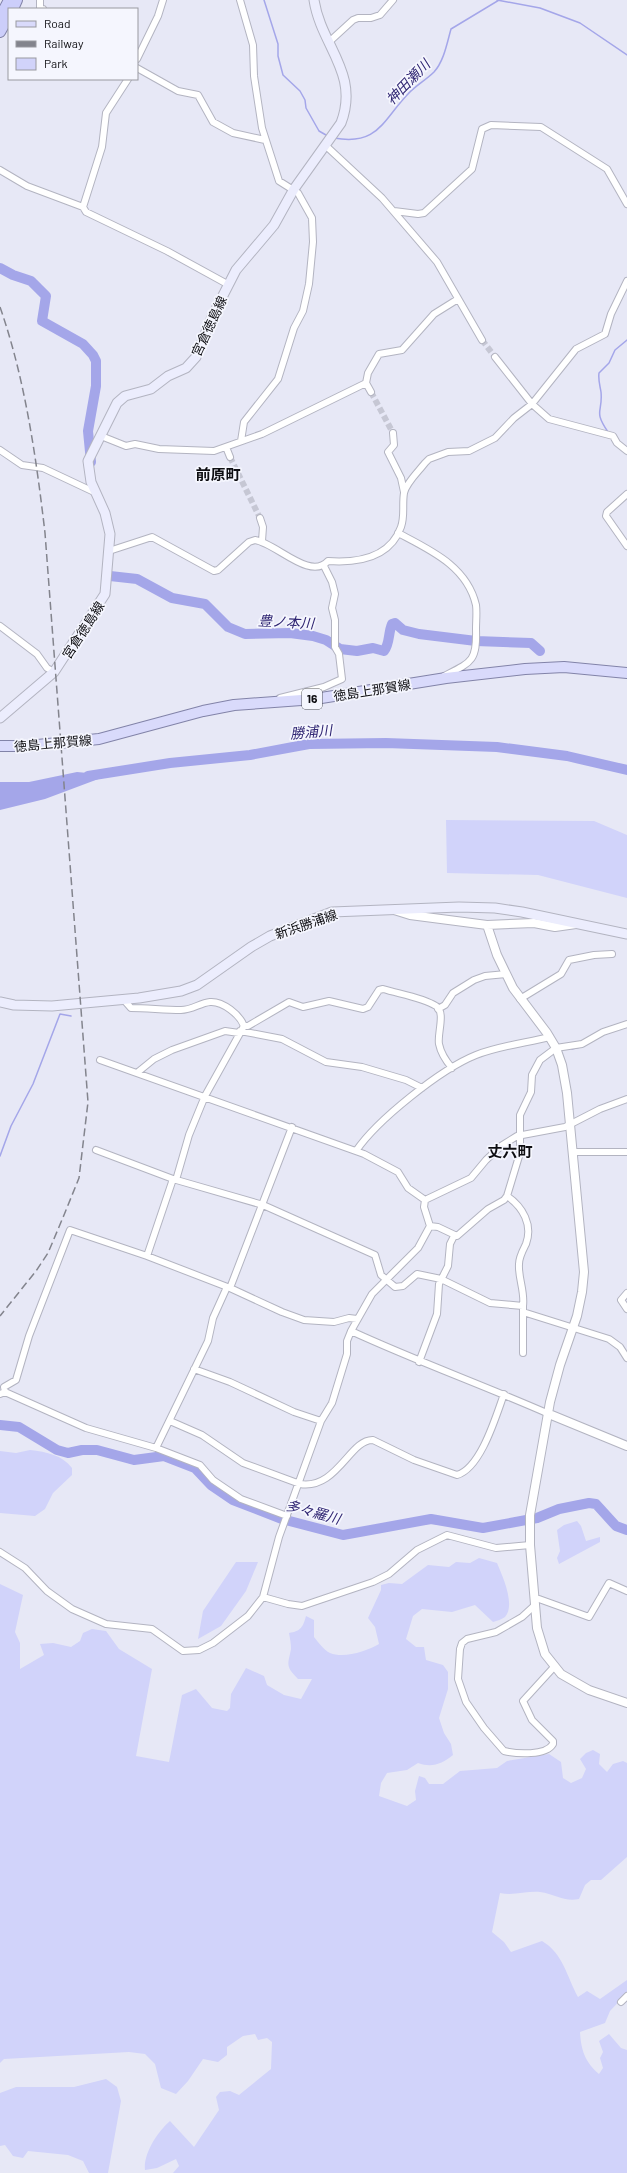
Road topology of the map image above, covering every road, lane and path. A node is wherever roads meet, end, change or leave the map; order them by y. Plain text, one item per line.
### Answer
1 (9, 0) edge
2 (163, 0) edge
3 (240, 0) edge
4 (314, 0) edge
5 (394, 0) edge
6 (0, 17) edge
7 (8, 18) edge
8 (0, 32) edge
9 (329, 42) junction
10 (138, 57) edge
11 (138, 69) edge
12 (127, 80) edge
13 (265, 140) junction
14 (325, 145) junction
15 (0, 170) edge
16 (294, 189) junction
17 (627, 204) edge
18 (83, 207) junction
19 (394, 212) junction
20 (627, 281) edge
21 (228, 285) junction
22 (458, 299) junction
23 (482, 340) tunnel mouth
24 (495, 358) tunnel mouth
25 (366, 383) junction
26 (371, 392) tunnel mouth
27 (532, 404) junction
28 (393, 433) tunnel mouth
29 (101, 436) junction
30 (241, 441) junction
31 (226, 447) junction
32 (0, 450) edge
33 (627, 451) edge
34 (230, 457) tunnel mouth
35 (94, 492) junction
36 (404, 492) junction
37 (627, 494) edge
38 (260, 518) tunnel mouth
39 (398, 533) junction
40 (262, 541) junction
41 (627, 546) edge
42 (110, 551) junction
43 (324, 566) junction
44 (0, 626) edge
45 (54, 672) junction
46 (627, 673) edge
47 (437, 680) junction
48 (278, 702) junction
49 (0, 718) edge
50 (0, 746) edge
51 (391, 909) junction
52 (487, 924) junction
53 (579, 924) junction
54 (627, 934) edge
55 (612, 954) dead end
56 (506, 974) junction
57 (520, 999) junction
58 (124, 1000) junction
59 (0, 1002) edge
60 (438, 1009) junction
61 (627, 1024) edge
62 (241, 1030) junction
63 (550, 1037) junction
64 (556, 1048) junction
65 (100, 1060) dead end
66 (452, 1068) junction
67 (138, 1072) junction
68 (422, 1088) junction
69 (205, 1096) junction
70 (627, 1099) edge
71 (570, 1125) junction
72 (292, 1126) junction
73 (520, 1135) junction
74 (96, 1150) dead end
75 (356, 1151) junction
76 (573, 1152) junction
77 (627, 1152) edge
78 (175, 1180) junction
79 (507, 1196) junction
80 (425, 1200) junction
81 (263, 1205) junction
82 (430, 1226) junction
83 (454, 1236) junction
84 (147, 1256) junction
85 (441, 1279) junction
86 (386, 1280) junction
87 (228, 1288) junction
88 (627, 1293) edge
89 (523, 1309) junction
90 (627, 1309) edge
91 (357, 1319) junction
92 (573, 1326) junction
93 (351, 1331) junction
94 (523, 1353) dead end
95 (627, 1358) edge
96 (418, 1362) junction
97 (194, 1369) junction
98 (2, 1393) edge
99 (504, 1394) junction
100 (548, 1414) junction
101 (170, 1421) junction
102 (321, 1421) junction
103 (627, 1446) edge
104 (156, 1448) junction
105 (300, 1484) junction
106 (286, 1519) junction
107 (530, 1545) junction
108 (0, 1552) edge
109 (627, 1591) edge
110 (263, 1596) junction
111 (534, 1603) junction
112 (554, 1667) junction
113 (627, 1703) edge
114 (627, 1996) edge
115 (621, 2002) dead end

1 - 6 highway
2 - 10 street
3 - 13 street
4 - 9 main road, 宮倉徳島線
5 - 9 street
7 - 8 highway
9 - 14 main road, 宮倉徳島線
11 - 13 street
12 - 18 street
13 - 16 street
14 - 16 main road, 宮倉徳島線
14 - 19 street
15 - 18 street
16 - 21 main road, 宮倉徳島線
16 - 30 street
17 - 19 street
18 - 21 street
19 - 22 street
20 - 27 street
21 - 29 main road, 宮倉徳島線
22 - 23 street
22 - 25 street
24 - 27 street
25 - 26 street
25 - 30 street
27 - 33 street
27 - 36 street
28 - 36 street
29 - 31 street
29 - 35 main road, 宮倉徳島線
30 - 31 street
31 - 34 street
32 - 35 street
35 - 42 main road, 宮倉徳島線
36 - 39 street
37 - 41 street
38 - 40 street
39 - 43 street
39 - 47 street
40 - 42 street
40 - 43 street
42 - 45 main road, 宮倉徳島線
43 - 48 street
44 - 45 street
45 - 49 main road, 宮倉徳島線
46 - 47 main road, 徳島上那賀線 / 16
47 - 48 main road, 徳島上那賀線 / 16
48 - 50 main road, 徳島上那賀線 / 16
51 - 52 street
51 - 53 main road, 新浜勝浦線
51 - 58 main road, 新浜勝浦線
52 - 53 street
52 - 56 street
53 - 54 main road, 新浜勝浦線
55 - 57 street
56 - 57 street
56 - 60 street
57 - 63 street
58 - 59 main road, 新浜勝浦線
58 - 62 street
60 - 62 street
60 - 66 street
61 - 64 street
62 - 67 street
62 - 68 street
62 - 69 street
63 - 64 street
63 - 66 street
64 - 71 street
64 - 73 street
65 - 67 street
66 - 68 street
67 - 69 street
68 - 75 street
69 - 72 street
69 - 78 street
70 - 71 street
71 - 73 street
71 - 76 street
72 - 75 street
72 - 81 street
73 - 79 street
73 - 80 street
74 - 78 street
75 - 80 street
76 - 77 street
76 - 92 street
78 - 81 street
78 - 84 street
79 - 83 street
79 - 89 street
80 - 82 street
81 - 86 street
81 - 87 street
82 - 83 street
82 - 86 street
83 - 85 street
84 - 87 street
84 - 98 street
85 - 86 street
85 - 89 street
85 - 96 street
86 - 91 street
87 - 91 street
87 - 97 street
88 - 90 street
89 - 92 street
89 - 94 street
91 - 93 street
92 - 95 street
92 - 100 street
93 - 96 street
93 - 102 street
96 - 99 street
97 - 101 street
97 - 102 street
98 - 104 street
99 - 100 street
99 - 105 street
100 - 103 street
100 - 107 street
101 - 104 street
101 - 105 street
102 - 105 street
104 - 106 street
105 - 106 street
106 - 110 street
107 - 110 street
107 - 111 street
108 - 110 street
109 - 111 street
111 - 112 street
111 - 112 street
112 - 113 street
114 - 115 street

